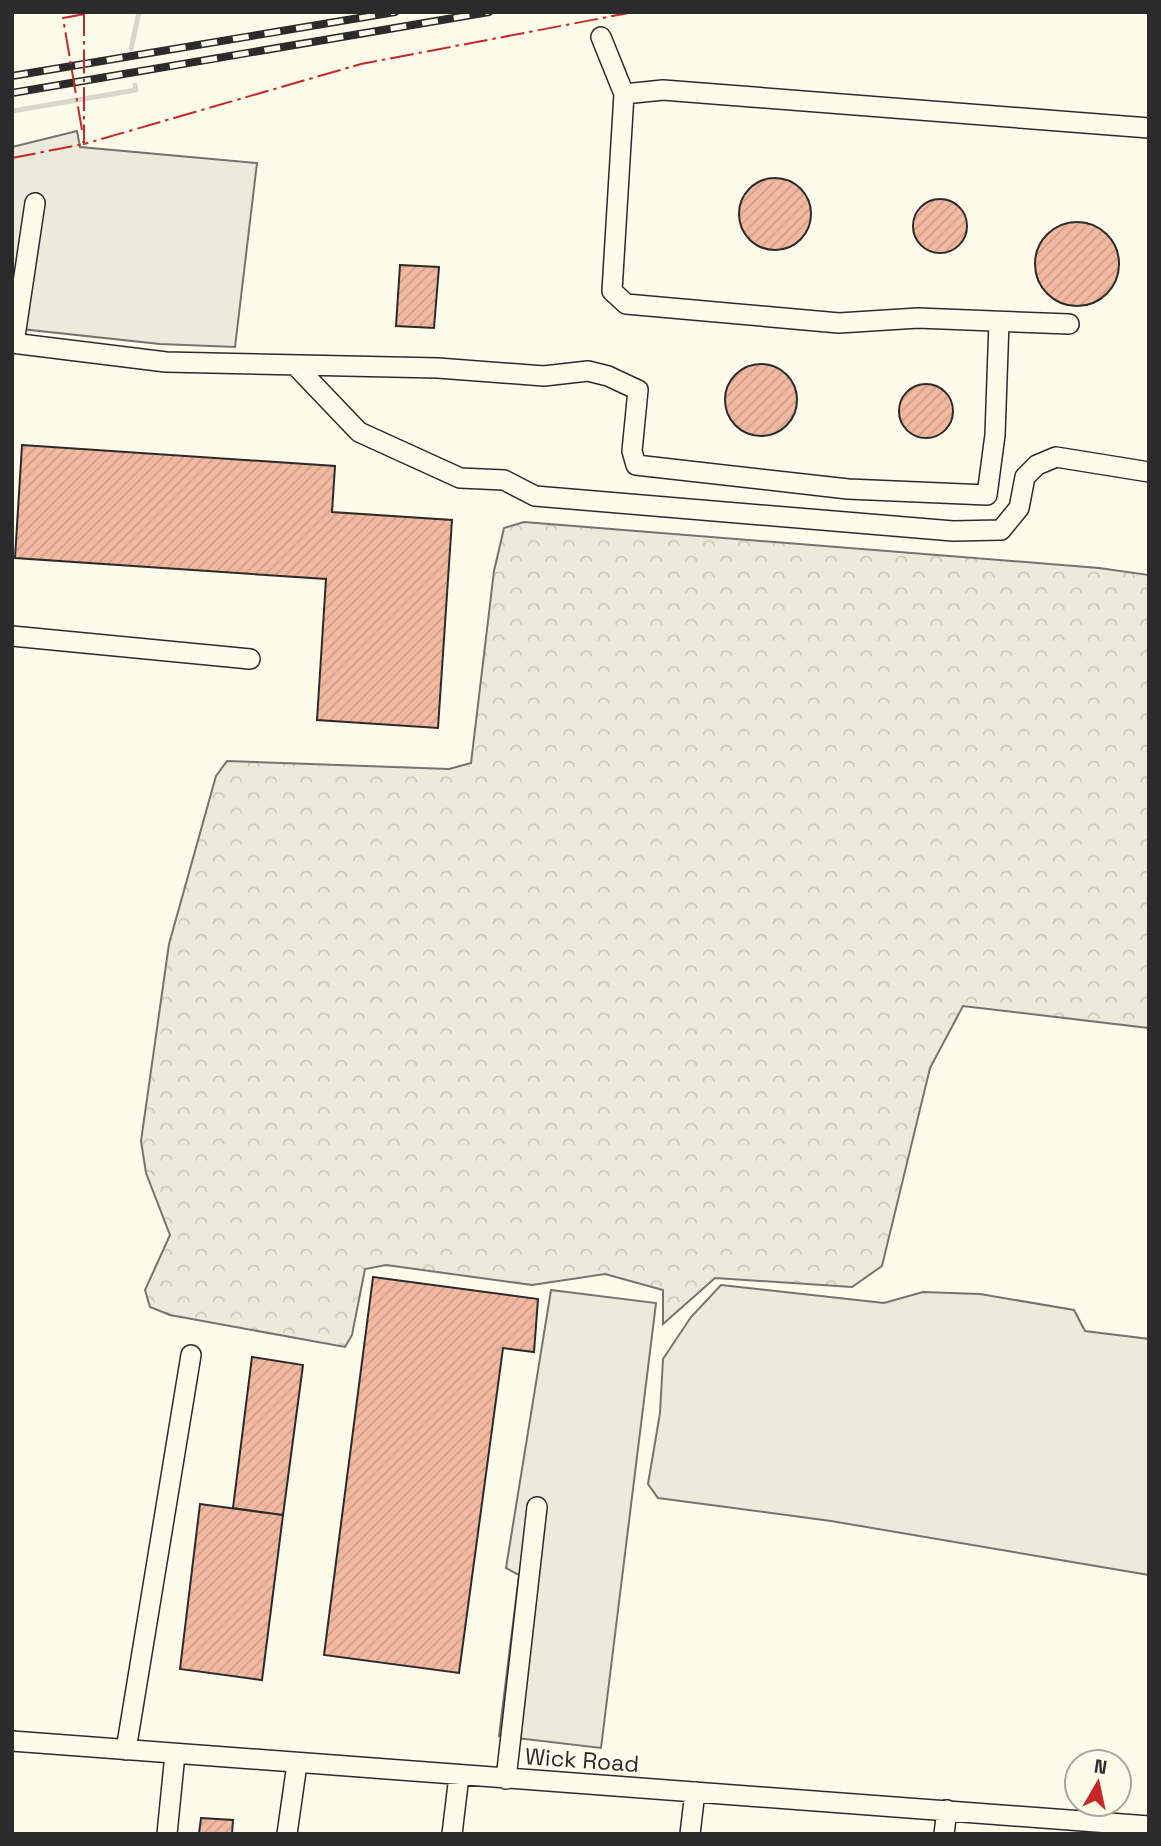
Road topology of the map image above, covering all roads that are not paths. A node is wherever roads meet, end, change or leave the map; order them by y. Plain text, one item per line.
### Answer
1 (601, 37) dead end
2 (624, 94) junction
3 (1149, 128) edge
4 (35, 202) dead end
5 (999, 321) junction
6 (1069, 324) dead end
7 (13, 343) edge
8 (295, 365) junction
9 (1149, 472) edge
10 (12, 635) edge
11 (250, 659) dead end
12 (191, 1355) dead end
13 (537, 1507) dead end
14 (12, 1741) edge
15 (126, 1750) junction
16 (175, 1754) junction
17 (297, 1763) junction
18 (459, 1776) junction
19 (506, 1780) junction
20 (695, 1792) junction
21 (947, 1810) junction
22 (1149, 1826) edge
23 (167, 1834) edge
24 (287, 1834) edge
25 (452, 1834) edge
26 (690, 1834) edge
27 (944, 1834) edge

1 - 2 street
2 - 3 street
2 - 5 street
4 - 7 street
5 - 6 street
5 - 8 street
7 - 8 street
8 - 9 street
10 - 11 street
12 - 15 street
13 - 19 street
14 - 15 street, Wick Road
15 - 16 street, Wick Road
16 - 17 street, Wick Road
16 - 23 street
17 - 18 street, Wick Road
17 - 24 street
18 - 19 street, Wick Road
18 - 25 street
19 - 20 street, Wick Road
20 - 21 street, Wick Road
20 - 26 street
21 - 22 street, Wick Road
21 - 27 street

